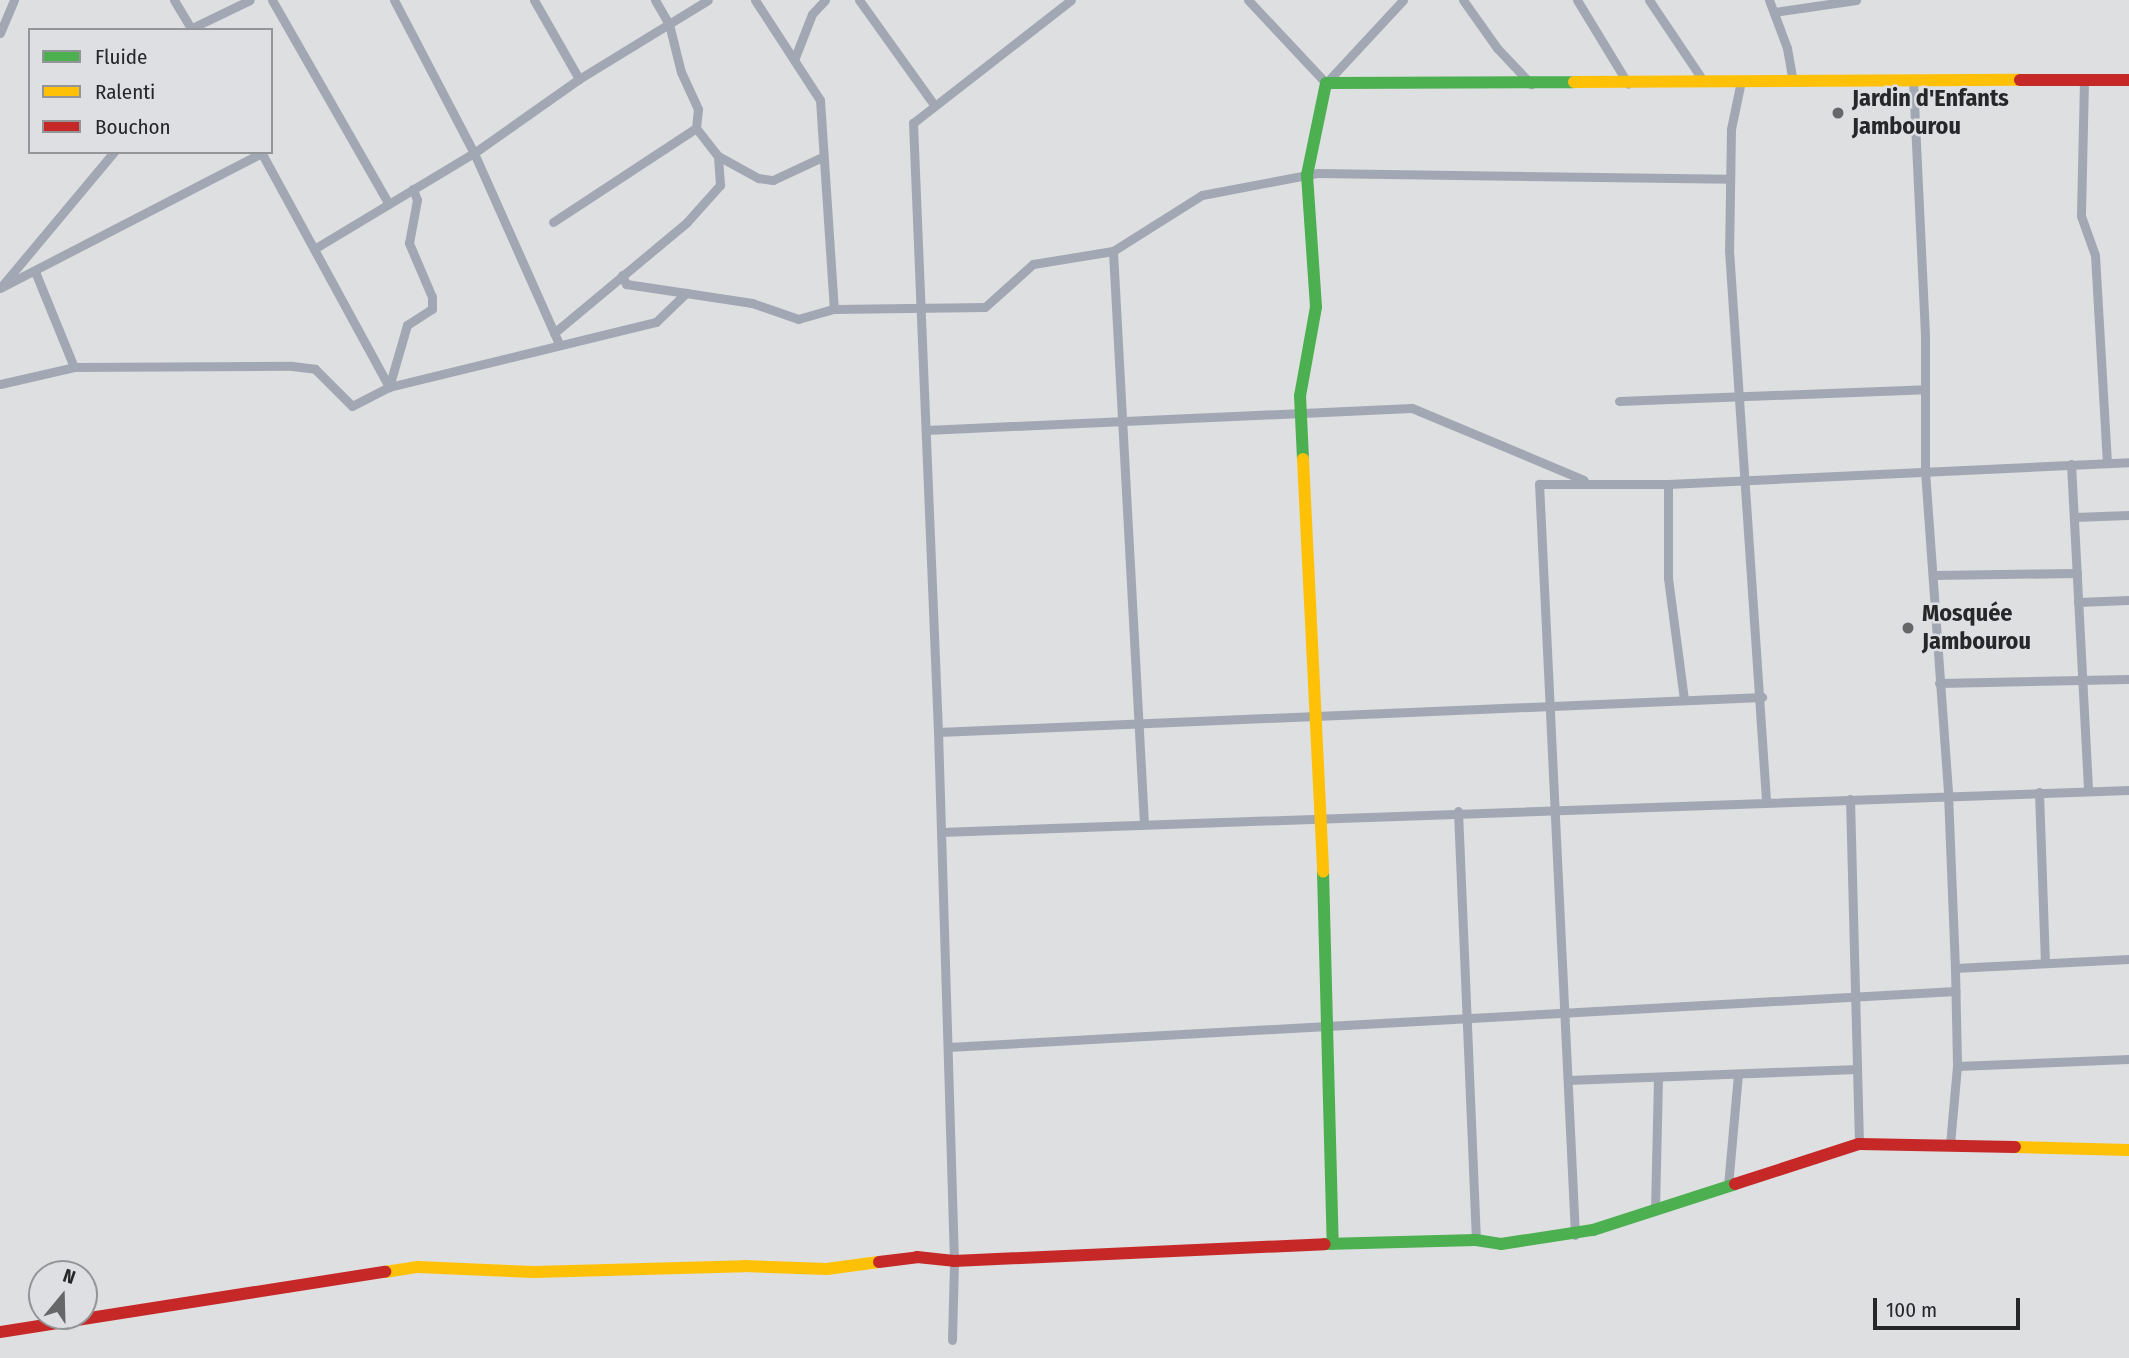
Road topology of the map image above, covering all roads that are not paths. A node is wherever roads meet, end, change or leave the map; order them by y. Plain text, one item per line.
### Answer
1 (174, 0) edge
2 (250, 0) edge
3 (272, 0) edge
4 (394, 0) edge
5 (534, 0) edge
6 (654, 0) edge
7 (708, 0) edge
8 (755, 0) edge
9 (825, 0) edge
10 (859, 0) edge
11 (1071, 0) edge
12 (1248, 0) edge
13 (1403, 0) edge
14 (1463, 0) edge
15 (1577, 0) edge
16 (1649, 0) edge
17 (1769, 0) edge
18 (1856, 0) edge
19 (11, 1) edge
20 (1774, 12) junction
21 (3, 20) edge
22 (669, 24) junction
23 (191, 28) edge
24 (194, 28) edge
25 (0, 33) edge
26 (794, 60) junction
27 (579, 79) junction
28 (1913, 80) junction
29 (2129, 80) edge
30 (1741, 81) junction
31 (1793, 81) junction
32 (2084, 81) junction
33 (1704, 82) junction
34 (1326, 83) junction
35 (1628, 84) junction
36 (1533, 85) junction
37 (935, 106) junction
38 (696, 128) junction
39 (474, 153) junction
40 (112, 154) edge
41 (260, 154) edge
42 (263, 154) edge
43 (718, 156) junction
44 (822, 157) junction
45 (1307, 175) junction
46 (1729, 179) junction
47 (413, 189) junction
48 (389, 204) junction
49 (554, 222) dead end
50 (314, 249) junction
51 (1113, 251) junction
52 (36, 274) junction
53 (622, 275) junction
54 (0, 288) edge
55 (686, 293) junction
56 (834, 309) junction
57 (921, 310) junction
58 (554, 333) junction
59 (559, 344) junction
60 (74, 367) junction
61 (0, 384) edge
62 (389, 387) junction
63 (1925, 389) junction
64 (1742, 396) junction
65 (1619, 401) dead end
66 (1300, 413) junction
67 (1122, 421) junction
68 (926, 430) junction
69 (2107, 462) junction
70 (2129, 462) edge
71 (2071, 464) junction
72 (1925, 471) junction
73 (1747, 480) junction
74 (1589, 482) junction
75 (1668, 484) junction
76 (2129, 515) edge
77 (2074, 517) junction
78 (2077, 573) junction
79 (1933, 575) junction
80 (2129, 600) edge
81 (2078, 602) junction
82 (2129, 679) edge
83 (2082, 680) junction
84 (1939, 683) junction
85 (1762, 697) junction
86 (1684, 700) junction
87 (1550, 706) junction
88 (1315, 716) junction
89 (1138, 724) junction
90 (938, 732) junction
91 (2129, 790) edge
92 (2088, 791) junction
93 (2039, 792) junction
94 (1948, 793) junction
95 (1850, 799) junction
96 (1766, 800) junction
97 (1555, 808) junction
98 (1458, 811) junction
99 (1322, 816) junction
100 (1144, 824) junction
101 (941, 832) junction
102 (2129, 959) edge
103 (2045, 963) junction
104 (1955, 968) junction
105 (1955, 991) junction
106 (1855, 997) junction
107 (1564, 1013) junction
108 (1467, 1018) junction
109 (1327, 1025) junction
110 (947, 1047) junction
111 (2129, 1059) edge
112 (1957, 1066) junction
113 (1857, 1069) junction
114 (1738, 1074) junction
115 (1658, 1077) junction
116 (1568, 1080) junction
117 (1859, 1144) junction
118 (1950, 1145) junction
119 (2129, 1150) edge
120 (1728, 1186) junction
121 (1655, 1210) junction
122 (1575, 1235) junction
123 (1476, 1240) junction
124 (1333, 1244) junction
125 (954, 1261) junction
126 (0, 1332) edge
127 (953, 1340) dead end

1 - 23 street
2 - 24 street
3 - 48 street
4 - 39 street
5 - 27 street
6 - 22 street
7 - 22 street
8 - 26 street
9 - 26 street
10 - 37 street
11 - 37 street
12 - 34 street
13 - 34 street
14 - 36 street
15 - 35 street
16 - 33 street
17 - 20 street
18 - 20 street
19 - 21 street
20 - 31 street
21 - 25 street
22 - 27 street
22 - 38 street
26 - 44 street
27 - 39 street
28 - 31 street
28 - 32 street
28 - 63 street
29 - 32 street
30 - 31 street
30 - 33 street
30 - 46 street
32 - 69 street
33 - 35 street
34 - 36 street
34 - 45 street
35 - 36 street
37 - 57 street
38 - 43 street
38 - 49 street
39 - 47 street
39 - 58 street
40 - 54 street
41 - 52 street
42 - 50 street
43 - 44 street
43 - 53 street
44 - 56 street
45 - 46 street
45 - 51 street
45 - 66 street
46 - 64 street
47 - 48 street
47 - 62 street
48 - 50 street
50 - 62 street
51 - 57 street
51 - 67 street
52 - 54 street
52 - 60 street
53 - 55 street
53 - 58 street
55 - 56 street
55 - 59 street
56 - 57 street
57 - 68 street
58 - 59 street
59 - 62 street
60 - 61 street
60 - 62 street
63 - 64 street
63 - 72 street
64 - 65 street
64 - 73 street
66 - 67 street
66 - 74 street
66 - 88 street
67 - 68 street
67 - 89 street
68 - 90 street
69 - 70 street
69 - 71 street
71 - 72 street
71 - 77 street
72 - 73 street
72 - 79 street
73 - 75 street
73 - 85 street
74 - 75 street
74 - 87 street
75 - 86 street
76 - 77 street
77 - 78 street
78 - 79 street
78 - 81 street
79 - 84 street
80 - 81 street
81 - 83 street
82 - 83 street
83 - 84 street
83 - 92 street
84 - 94 street
85 - 86 street
85 - 96 street
86 - 87 street
87 - 88 street
87 - 97 street
88 - 89 street
88 - 99 street
89 - 90 street
89 - 100 street
90 - 101 street
91 - 92 street
92 - 93 street
93 - 94 street
93 - 103 street
94 - 95 street
94 - 104 street
95 - 96 street
95 - 106 street
96 - 97 street
97 - 98 street
97 - 107 street
98 - 99 street
98 - 108 street
99 - 100 street
99 - 109 street
100 - 101 street
101 - 110 street
102 - 103 street
103 - 104 street
104 - 105 street
105 - 106 street
105 - 112 street
106 - 107 street
106 - 113 street
107 - 108 street
107 - 116 street
108 - 109 street
108 - 123 street
109 - 110 street
109 - 124 street
110 - 125 street
111 - 112 street
112 - 118 street
113 - 114 street
113 - 117 street
114 - 115 street
114 - 120 street
115 - 116 street
115 - 121 street
116 - 122 street
117 - 118 street
117 - 120 street
118 - 119 street
120 - 121 street
121 - 122 street
122 - 123 street
123 - 124 street
124 - 125 street
125 - 126 street
125 - 127 street

